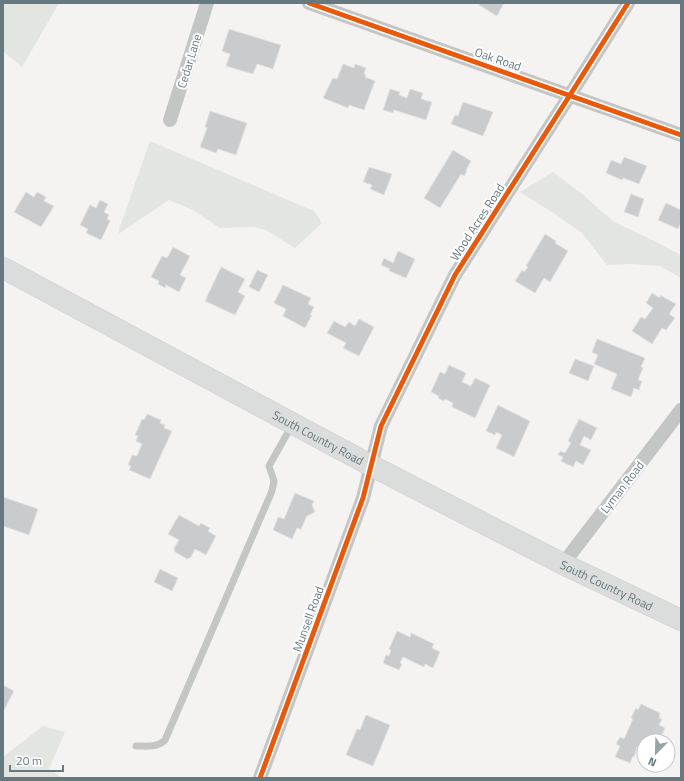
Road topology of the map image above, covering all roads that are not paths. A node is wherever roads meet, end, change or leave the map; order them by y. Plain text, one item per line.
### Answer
1 (207, 3) edge
2 (309, 3) edge
3 (628, 3) edge
4 (570, 95) junction
5 (170, 120) dead end
6 (681, 135) edge
7 (3, 268) edge
8 (681, 410) edge
9 (293, 423) junction
10 (370, 465) junction
11 (563, 564) junction
12 (681, 620) edge
13 (136, 746) dead end
14 (260, 778) edge

1 - 5 street, Cedar Lane
2 - 4 street, Oak Road
3 - 4 street, Wood Acres Road
4 - 6 street, Oak Road
4 - 10 street, Wood Acres Road
7 - 9 main road, South Country Road
8 - 11 street, Lyman Road
9 - 10 main road, South Country Road
9 - 13 lane
10 - 11 main road, South Country Road
10 - 14 street, Munsell Road
11 - 12 main road, South Country Road

